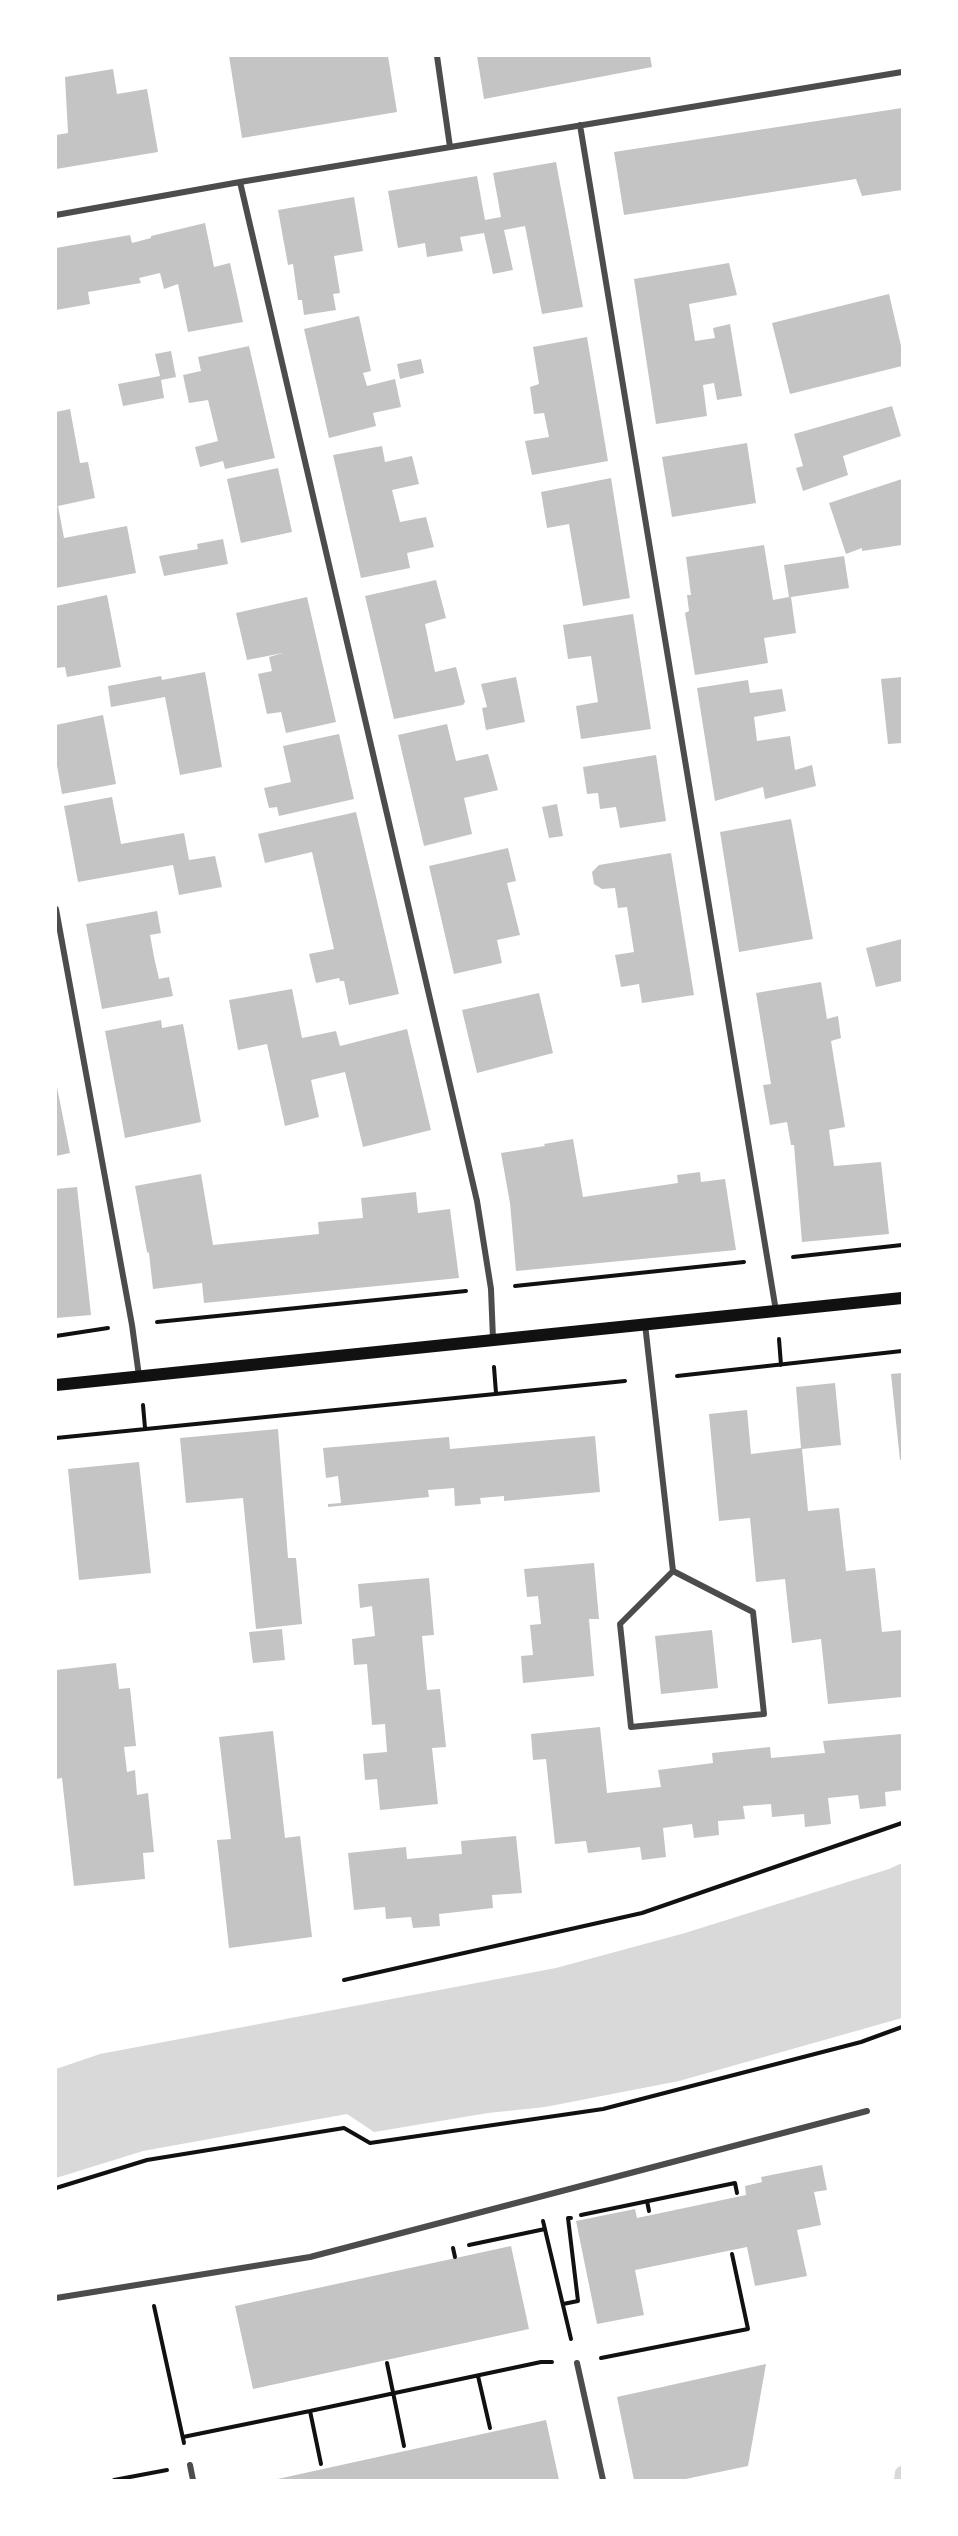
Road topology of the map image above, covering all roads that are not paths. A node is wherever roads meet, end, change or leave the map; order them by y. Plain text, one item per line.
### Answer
1 (437, 56) edge
2 (903, 72) edge
3 (580, 125) junction
4 (450, 147) junction
5 (240, 182) junction
6 (56, 215) edge
7 (56, 909) edge
8 (903, 1298) edge
9 (776, 1311) junction
10 (645, 1324) junction
11 (493, 1339) junction
12 (139, 1376) junction
13 (56, 1384) edge
14 (673, 1571) junction
15 (867, 2111) dead end
16 (56, 2298) edge
17 (577, 2363) road end
18 (189, 2466) road end
19 (193, 2481) edge
20 (603, 2481) edge

1 - 4 street
2 - 3 street
3 - 4 street
3 - 9 street
4 - 5 street
5 - 6 street
5 - 11 street
7 - 12 street
8 - 9 main road
9 - 10 main road
10 - 11 main road
10 - 14 street
11 - 12 main road
12 - 13 main road
14 - 14 street
15 - 16 street
17 - 20 street
18 - 19 street

